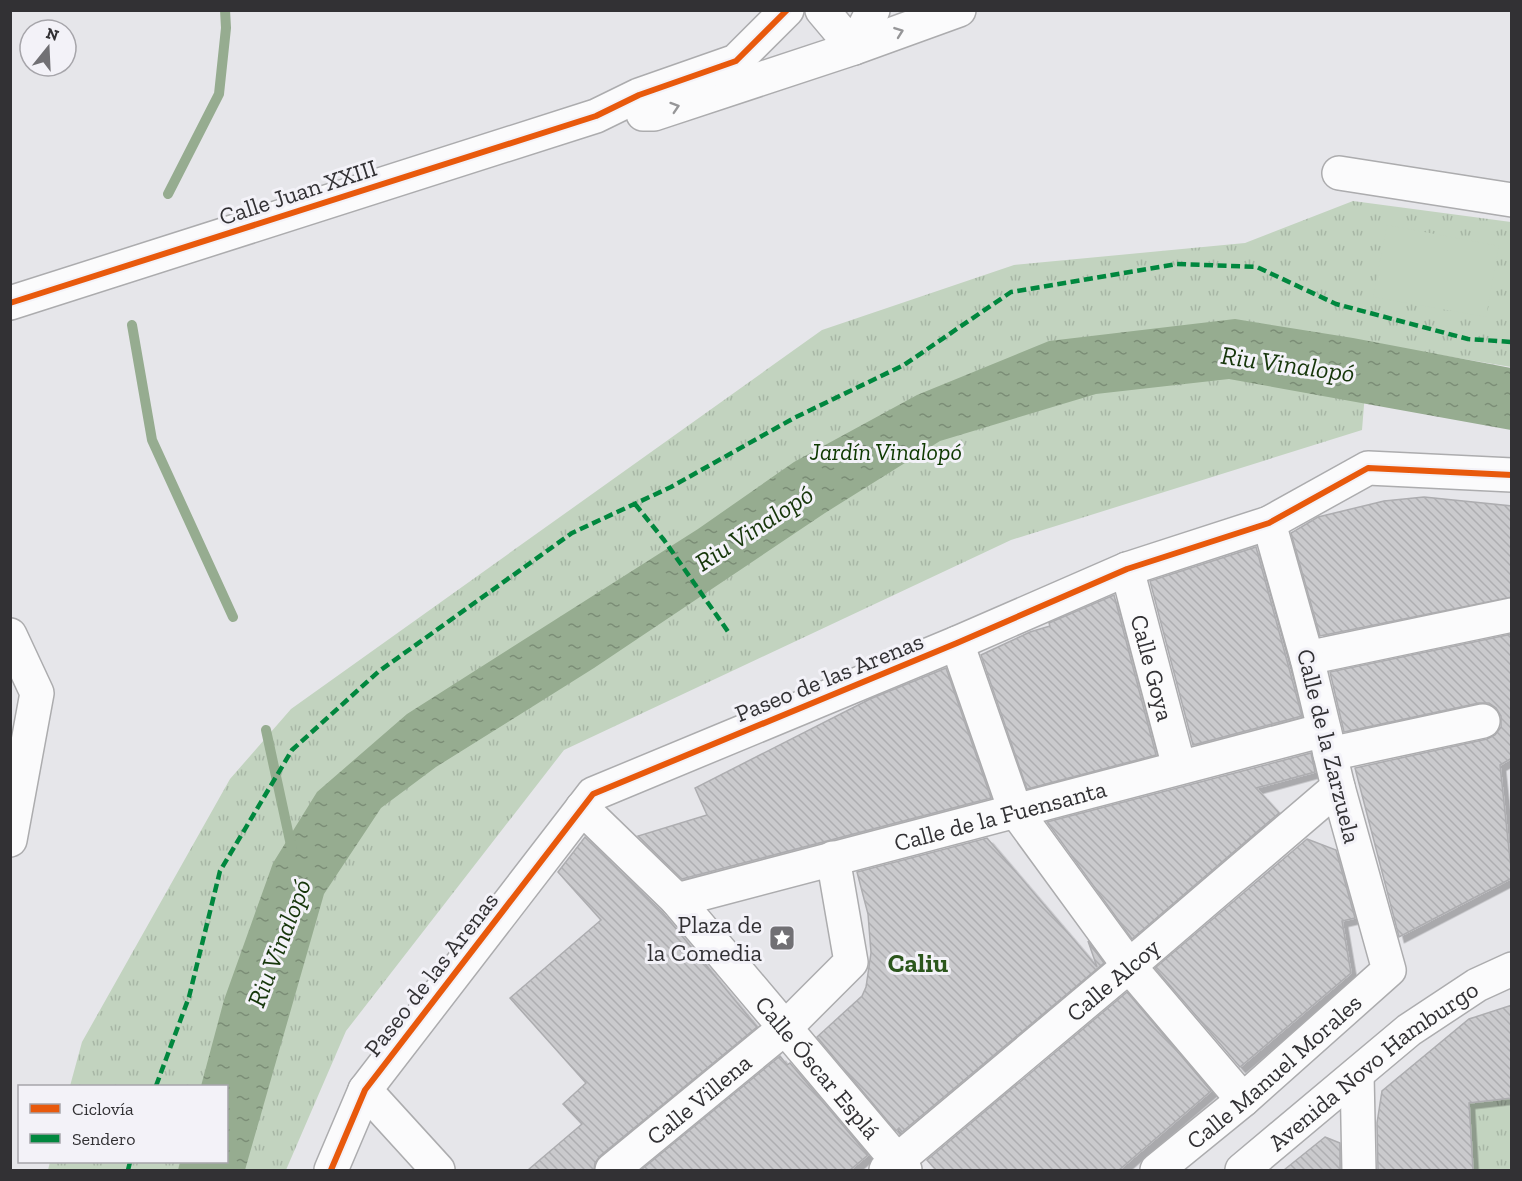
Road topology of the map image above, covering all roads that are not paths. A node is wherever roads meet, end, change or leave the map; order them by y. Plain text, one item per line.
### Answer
1 (787, 10) edge
2 (822, 10) edge
3 (873, 10) edge
4 (959, 10) edge
5 (854, 48) junction
6 (596, 116) junction
7 (1339, 173) dead end
8 (1512, 200) edge
9 (10, 303) edge
10 (1512, 475) edge
11 (1269, 523) junction
12 (1127, 569) junction
13 (1512, 615) edge
14 (10, 635) edge
15 (957, 643) junction
16 (1307, 658) junction
17 (1483, 721) dead end
18 (1327, 742) junction
19 (1179, 767) junction
20 (1338, 787) junction
21 (582, 808) junction
22 (1015, 810) junction
23 (10, 840) edge
24 (833, 858) junction
25 (677, 900) junction
26 (1129, 966) junction
27 (1512, 969) edge
28 (1389, 970) joint
29 (786, 1027) junction
30 (1357, 1074) junction
31 (365, 1090) junction
32 (1243, 1100) junction
33 (896, 1167) edge
34 (331, 1170) edge
35 (438, 1170) edge
36 (612, 1170) edge
37 (1157, 1170) edge
38 (1242, 1170) edge
39 (1359, 1170) edge

1 - 6 street
2 - 5 street
3 - 5 street
5 -> 4 street
6 -> 5 street
6 - 9 street, Calle Juan XXIII
7 - 8 street
10 - 11 street, Paseo de las Arenas
11 - 12 street, Paseo de las Arenas
11 - 16 street, Calle de la Zarzuela
12 - 15 street, Paseo de las Arenas
12 - 19 street, Calle Goya
13 - 16 street
14 - 23 street
15 - 21 street, Paseo de las Arenas
15 - 22 street
16 - 18 street, Calle de la Zarzuela
17 - 18 street, Calle de la Fuensanta
18 - 19 street, Calle de la Fuensanta
18 - 20 street, Calle de la Zarzuela
19 - 22 street, Calle de la Fuensanta
20 - 26 street, Calle Alcoy
20 - 28 street, Calle de la Zarzuela
21 - 25 street, Calle Óscar Esplá
21 - 31 street, Paseo de las Arenas
22 - 24 street, Calle de la Fuensanta
22 - 26 street
24 - 25 street, Calle de la Fuensanta
24 - 29 street
25 - 29 street, Calle Óscar Esplá
26 - 32 street
26 - 33 street, Calle Alcoy
27 - 30 street, Avenida Novo Hamburgo
28 - 32 street, Calle Manuel Morales
29 - 33 street, Calle Óscar Esplá
29 - 36 street, Calle Villena
30 - 38 street, Avenida Novo Hamburgo
30 - 39 street
31 - 34 street, Paseo de las Arenas
31 - 35 street
32 - 37 street, Calle Manuel Morales

